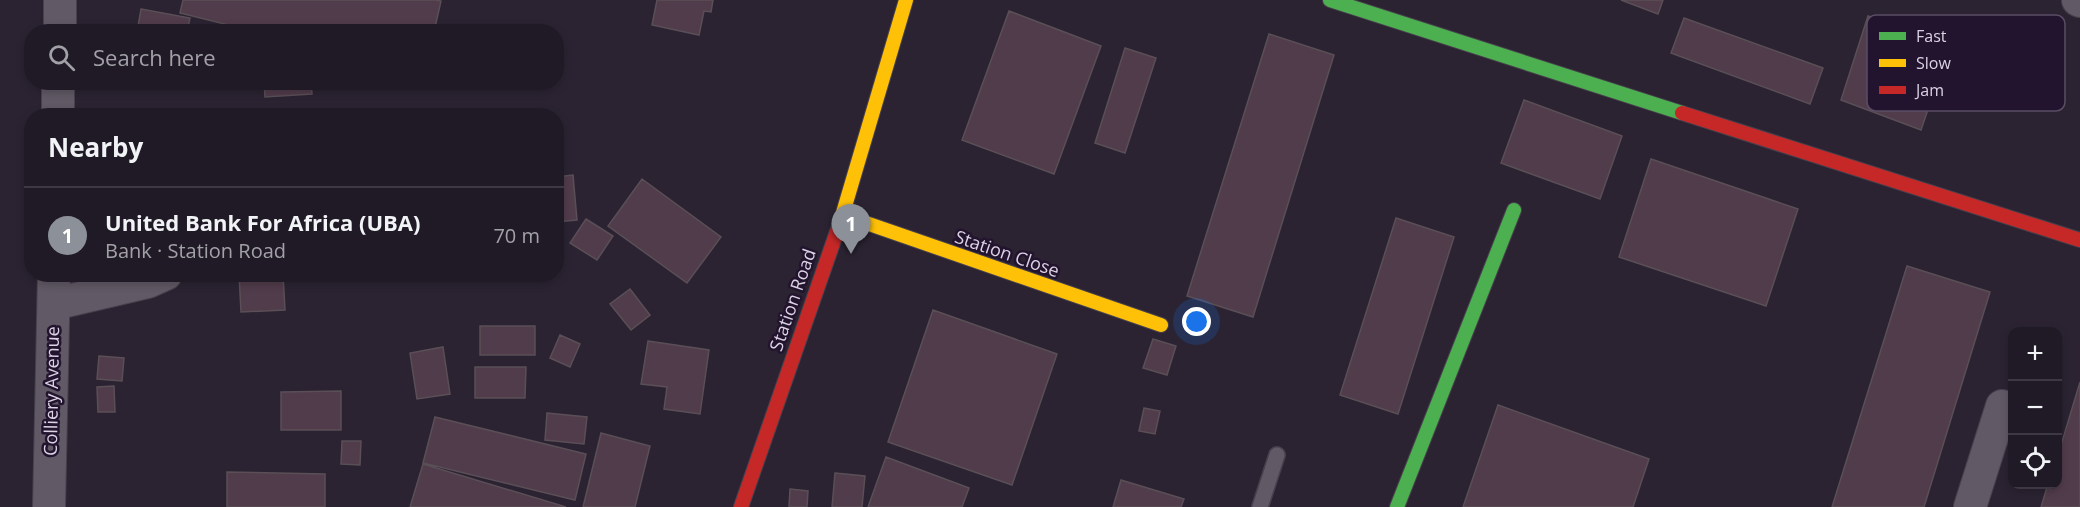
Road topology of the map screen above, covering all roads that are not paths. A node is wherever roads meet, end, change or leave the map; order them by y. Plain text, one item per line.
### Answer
1 (60, 0) edge
2 (906, 0) edge
3 (1330, 0) edge
4 (60, 24) edge
5 (58, 90) edge
6 (58, 108) edge
7 (1514, 210) dead end
8 (843, 215) junction
9 (2080, 240) edge
10 (148, 282) edge
11 (54, 289) edge
12 (1161, 325) dead end
13 (2002, 406) dead end
14 (1277, 455) dead end
15 (49, 507) edge
16 (741, 507) edge
17 (1260, 507) edge
18 (1397, 507) edge
19 (1970, 507) edge

1 - 4 street
2 - 8 street, Station Road
3 - 9 street
5 - 6 street
7 - 18 street
8 - 12 street, Station Close
8 - 16 street, Station Road
10 - 11 street
11 - 15 street, Colliery Avenue
13 - 19 street
14 - 17 lane

